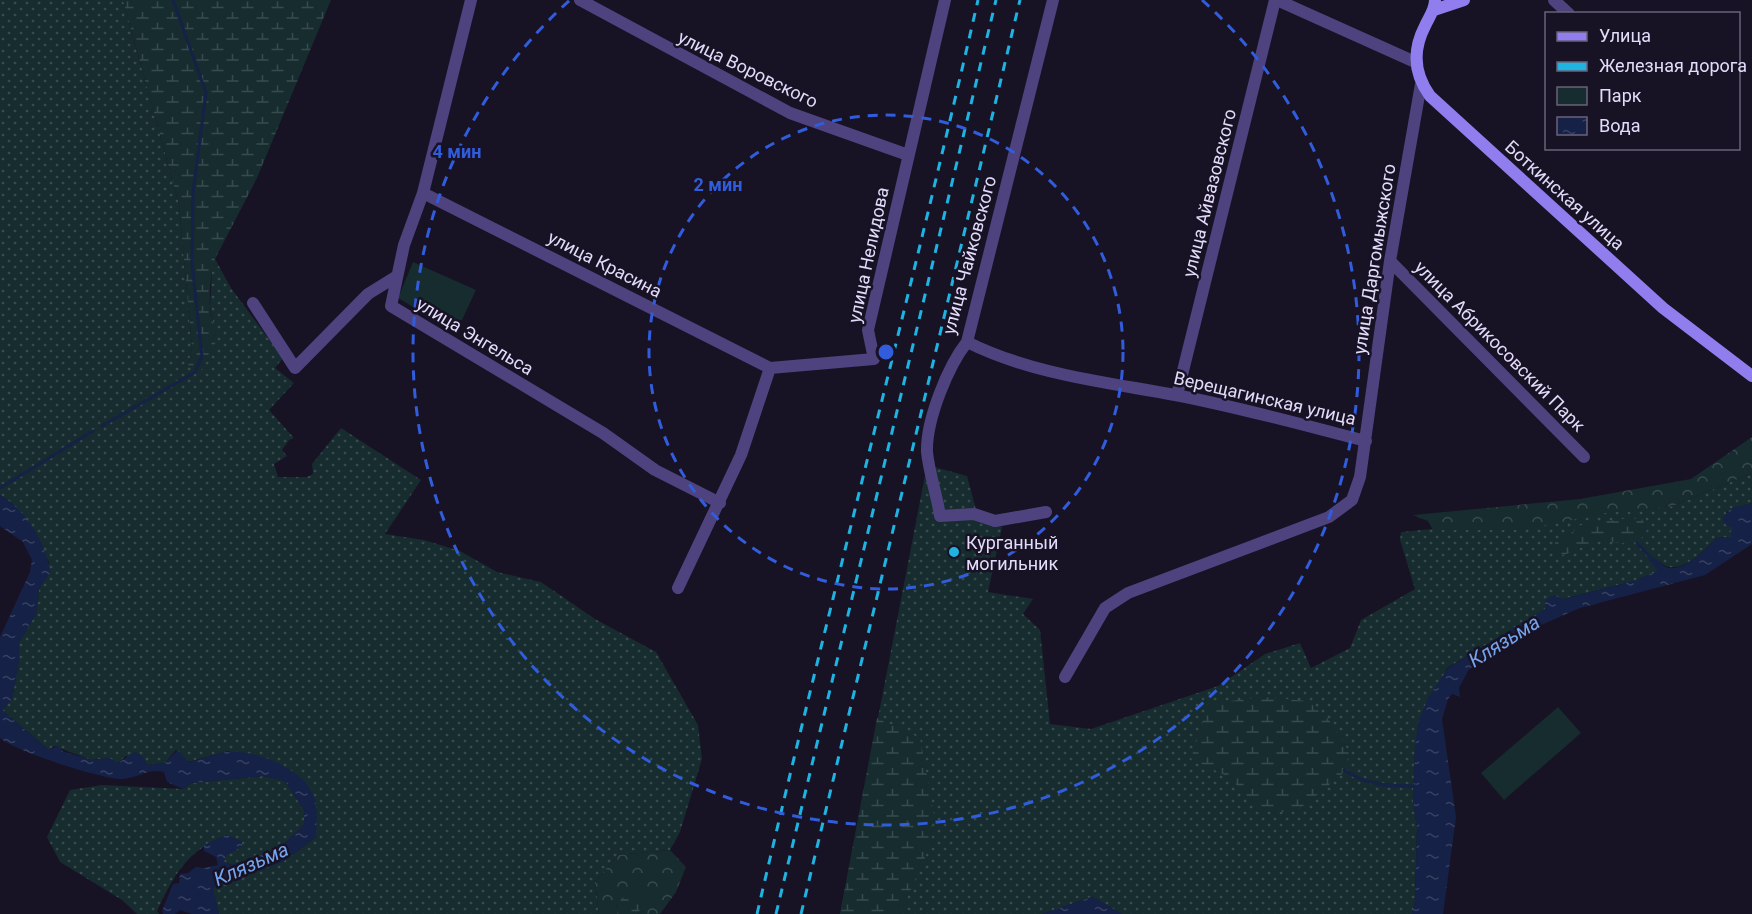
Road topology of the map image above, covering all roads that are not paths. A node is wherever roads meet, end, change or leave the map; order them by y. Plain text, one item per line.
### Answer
1 (471, 0) edge
2 (580, 0) edge
3 (945, 0) edge
4 (1053, 0) edge
5 (1276, 0) edge
6 (1464, 0) edge
7 (1554, 0) edge
8 (1434, 5) edge
9 (1567, 12) edge
10 (1415, 62) junction
11 (1421, 84) junction
12 (908, 155) junction
13 (423, 193) junction
14 (1390, 261) junction
15 (397, 276) junction
16 (253, 303) dead end
17 (967, 342) junction
18 (770, 368) junction
19 (1752, 376) edge
20 (1177, 395) junction
21 (1366, 441) junction
22 (1584, 457) dead end
23 (720, 503) junction
24 (1046, 512) dead end
25 (678, 588) dead end
26 (1065, 676) dead end

1 - 13 street, улица Энгельса
2 - 12 street, улица Воровского
3 - 12 street, улица Нелидова
4 - 17 street, улица Чайковского
5 - 10 street
5 - 20 street, улица Айвазовского
6 - 8 street
7 - 9 street
8 - 10 street, Боткинская улица
10 - 11 street, Боткинская улица
11 - 14 street, улица Даргомыжского
11 - 19 street, Боткинская улица
12 - 18 street, улица Нелидова
13 - 15 street, улица Энгельса
13 - 18 street, улица Красина
14 - 21 street, улица Даргомыжского
14 - 22 street, улица Абрикосовский Парк
15 - 16 street
15 - 23 street, улица Энгельса
17 - 20 street, Верещагинская улица
17 - 24 street, улица Чайковского
18 - 23 street
20 - 21 street, Верещагинская улица
21 - 26 street, Верещагинская улица
23 - 25 street

